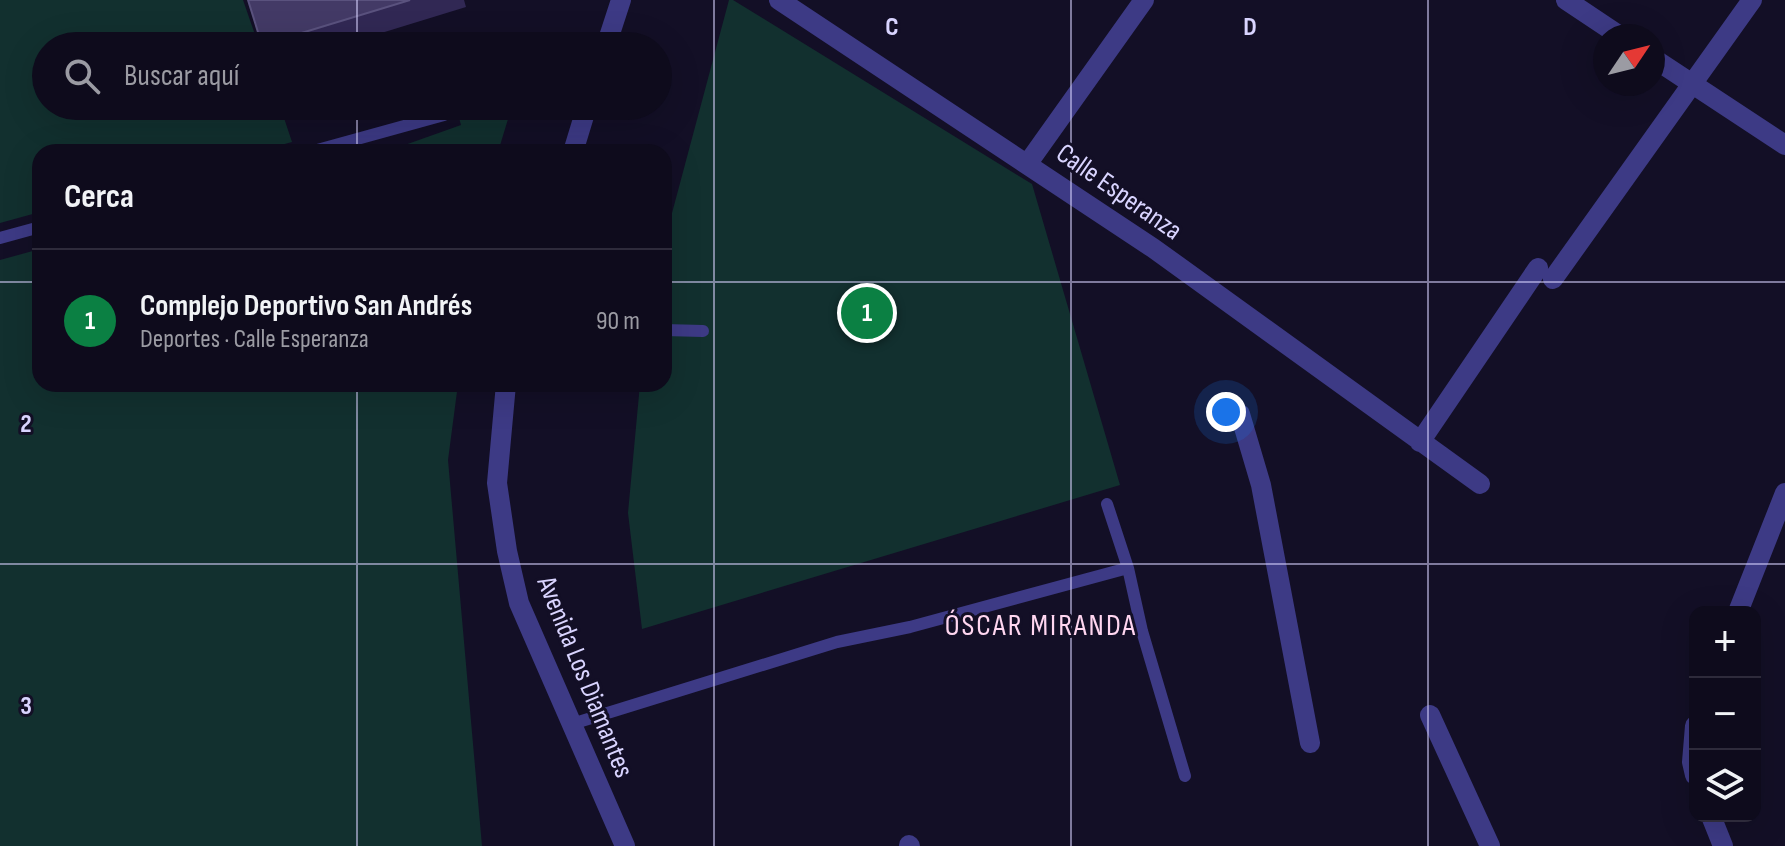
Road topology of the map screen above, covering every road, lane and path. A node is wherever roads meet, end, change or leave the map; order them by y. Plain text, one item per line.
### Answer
1 (621, 0) edge
2 (779, 0) edge
3 (1144, 0) edge
4 (1566, 0) edge
5 (1752, 0) edge
6 (1602, 24) edge
7 (611, 32) edge
8 (1665, 66) edge
9 (1693, 84) junction
10 (426, 120) edge
11 (583, 120) edge
12 (339, 144) edge
13 (575, 144) edge
14 (1785, 145) edge
15 (1028, 163) junction
16 (32, 229) edge
17 (0, 238) edge
18 (672, 330) edge
19 (703, 331) dead end
20 (505, 392) edge
21 (1240, 414) dead end
22 (1420, 442) junction
23 (1480, 484) dead end
24 (1785, 493) edge
25 (1107, 504) dead end
26 (1128, 568) junction
27 (1740, 606) edge
28 (1430, 715) dead end
29 (572, 724) junction
30 (1310, 743) dead end
31 (1185, 776) dead end
32 (1713, 822) edge
33 (625, 846) edge
34 (1490, 846) edge
35 (1723, 846) edge

1 - 7 street
2 - 15 street, Calle Esperanza
3 - 15 street
4 - 6 street
5 - 9 street
8 - 9 street
9 - 14 street
9 - 22 street
10 - 12 lane
11 - 13 street
15 - 22 street, Calle Esperanza
16 - 17 lane
18 - 19 lane
20 - 29 street, Avenida Los Diamantes
21 - 30 street
22 - 23 street, Calle Esperanza
24 - 27 street
25 - 26 lane
26 - 29 lane
26 - 31 lane
28 - 34 street
29 - 33 street, Avenida Los Diamantes
32 - 35 street

